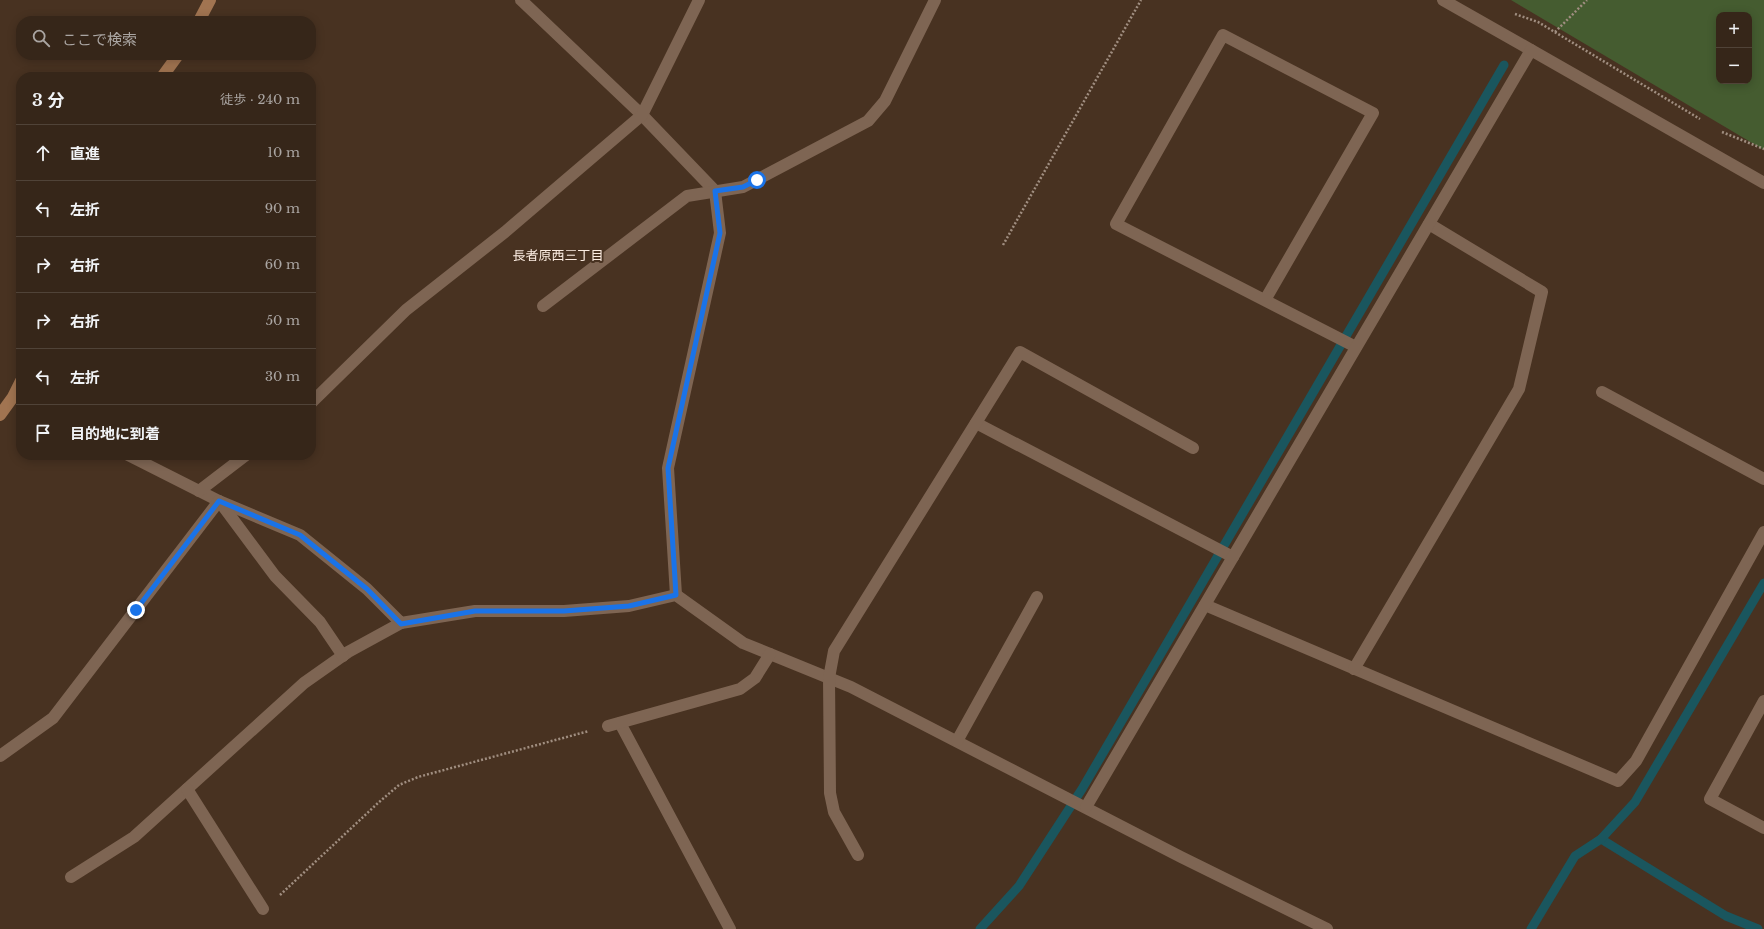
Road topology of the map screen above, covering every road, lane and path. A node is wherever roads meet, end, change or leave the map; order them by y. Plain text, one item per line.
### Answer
1 (210, 0) edge
2 (521, 0) edge
3 (699, 0) edge
4 (935, 0) edge
5 (1141, 0) edge
6 (1443, 0) edge
7 (1587, 0) edge
8 (1510, 11) dead end
9 (202, 16) edge
10 (1555, 32) junction
11 (1531, 50) junction
12 (174, 60) edge
13 (166, 72) edge
14 (642, 115) junction
15 (1700, 119) dead end
16 (1720, 131) dead end
17 (1764, 149) edge
18 (1764, 183) edge
19 (715, 191) junction
20 (1429, 224) junction
21 (1003, 245) dead end
22 (1265, 300) junction
23 (543, 306) dead end
24 (1356, 347) junction
25 (1602, 392) dead end
26 (316, 398) edge
27 (16, 400) edge
28 (0, 416) edge
29 (976, 424) junction
30 (1193, 448) dead end
31 (138, 460) edge
32 (239, 460) edge
33 (1764, 479) edge
34 (198, 490) junction
35 (219, 501) junction
36 (1764, 532) edge
37 (1233, 557) junction
38 (676, 595) junction
39 (1037, 598) dead end
40 (1205, 605) junction
41 (401, 624) junction
42 (770, 654) junction
43 (343, 656) junction
44 (1354, 669) junction
45 (829, 678) junction
46 (1764, 701) edge
47 (620, 723) junction
48 (608, 726) joint
49 (957, 742) junction
50 (0, 756) edge
51 (187, 790) junction
52 (1086, 807) junction
53 (1764, 828) edge
54 (858, 855) dead end
55 (71, 877) dead end
56 (263, 909) joint
57 (730, 929) edge
58 (1327, 929) edge

1 - 9 street
2 - 14 street
3 - 14 street
4 - 19 street
5 - 21 path
6 - 11 street
7 - 10 path
8 - 10 path
10 - 15 path
11 - 18 street
11 - 20 street
12 - 13 street
14 - 19 street
14 - 26 street
16 - 17 path
19 - 23 street
19 - 38 street
20 - 24 street
20 - 44 street
22 - 22 street
22 - 24 street
24 - 37 street
25 - 33 street
27 - 28 street
29 - 30 street
29 - 37 street
29 - 45 street
31 - 34 street
32 - 34 street
34 - 35 street
35 - 41 street
35 - 43 street
35 - 50 street
36 - 44 street
37 - 40 street
38 - 41 street
38 - 42 street
39 - 49 street
40 - 44 street
40 - 52 street
41 - 43 street
42 - 45 street
42 - 47 street
43 - 51 street
45 - 49 street
45 - 54 street
46 - 53 street
47 - 48 street
47 - 57 street
48 - 56 path
49 - 52 street
51 - 55 street
51 - 56 street
52 - 58 street

